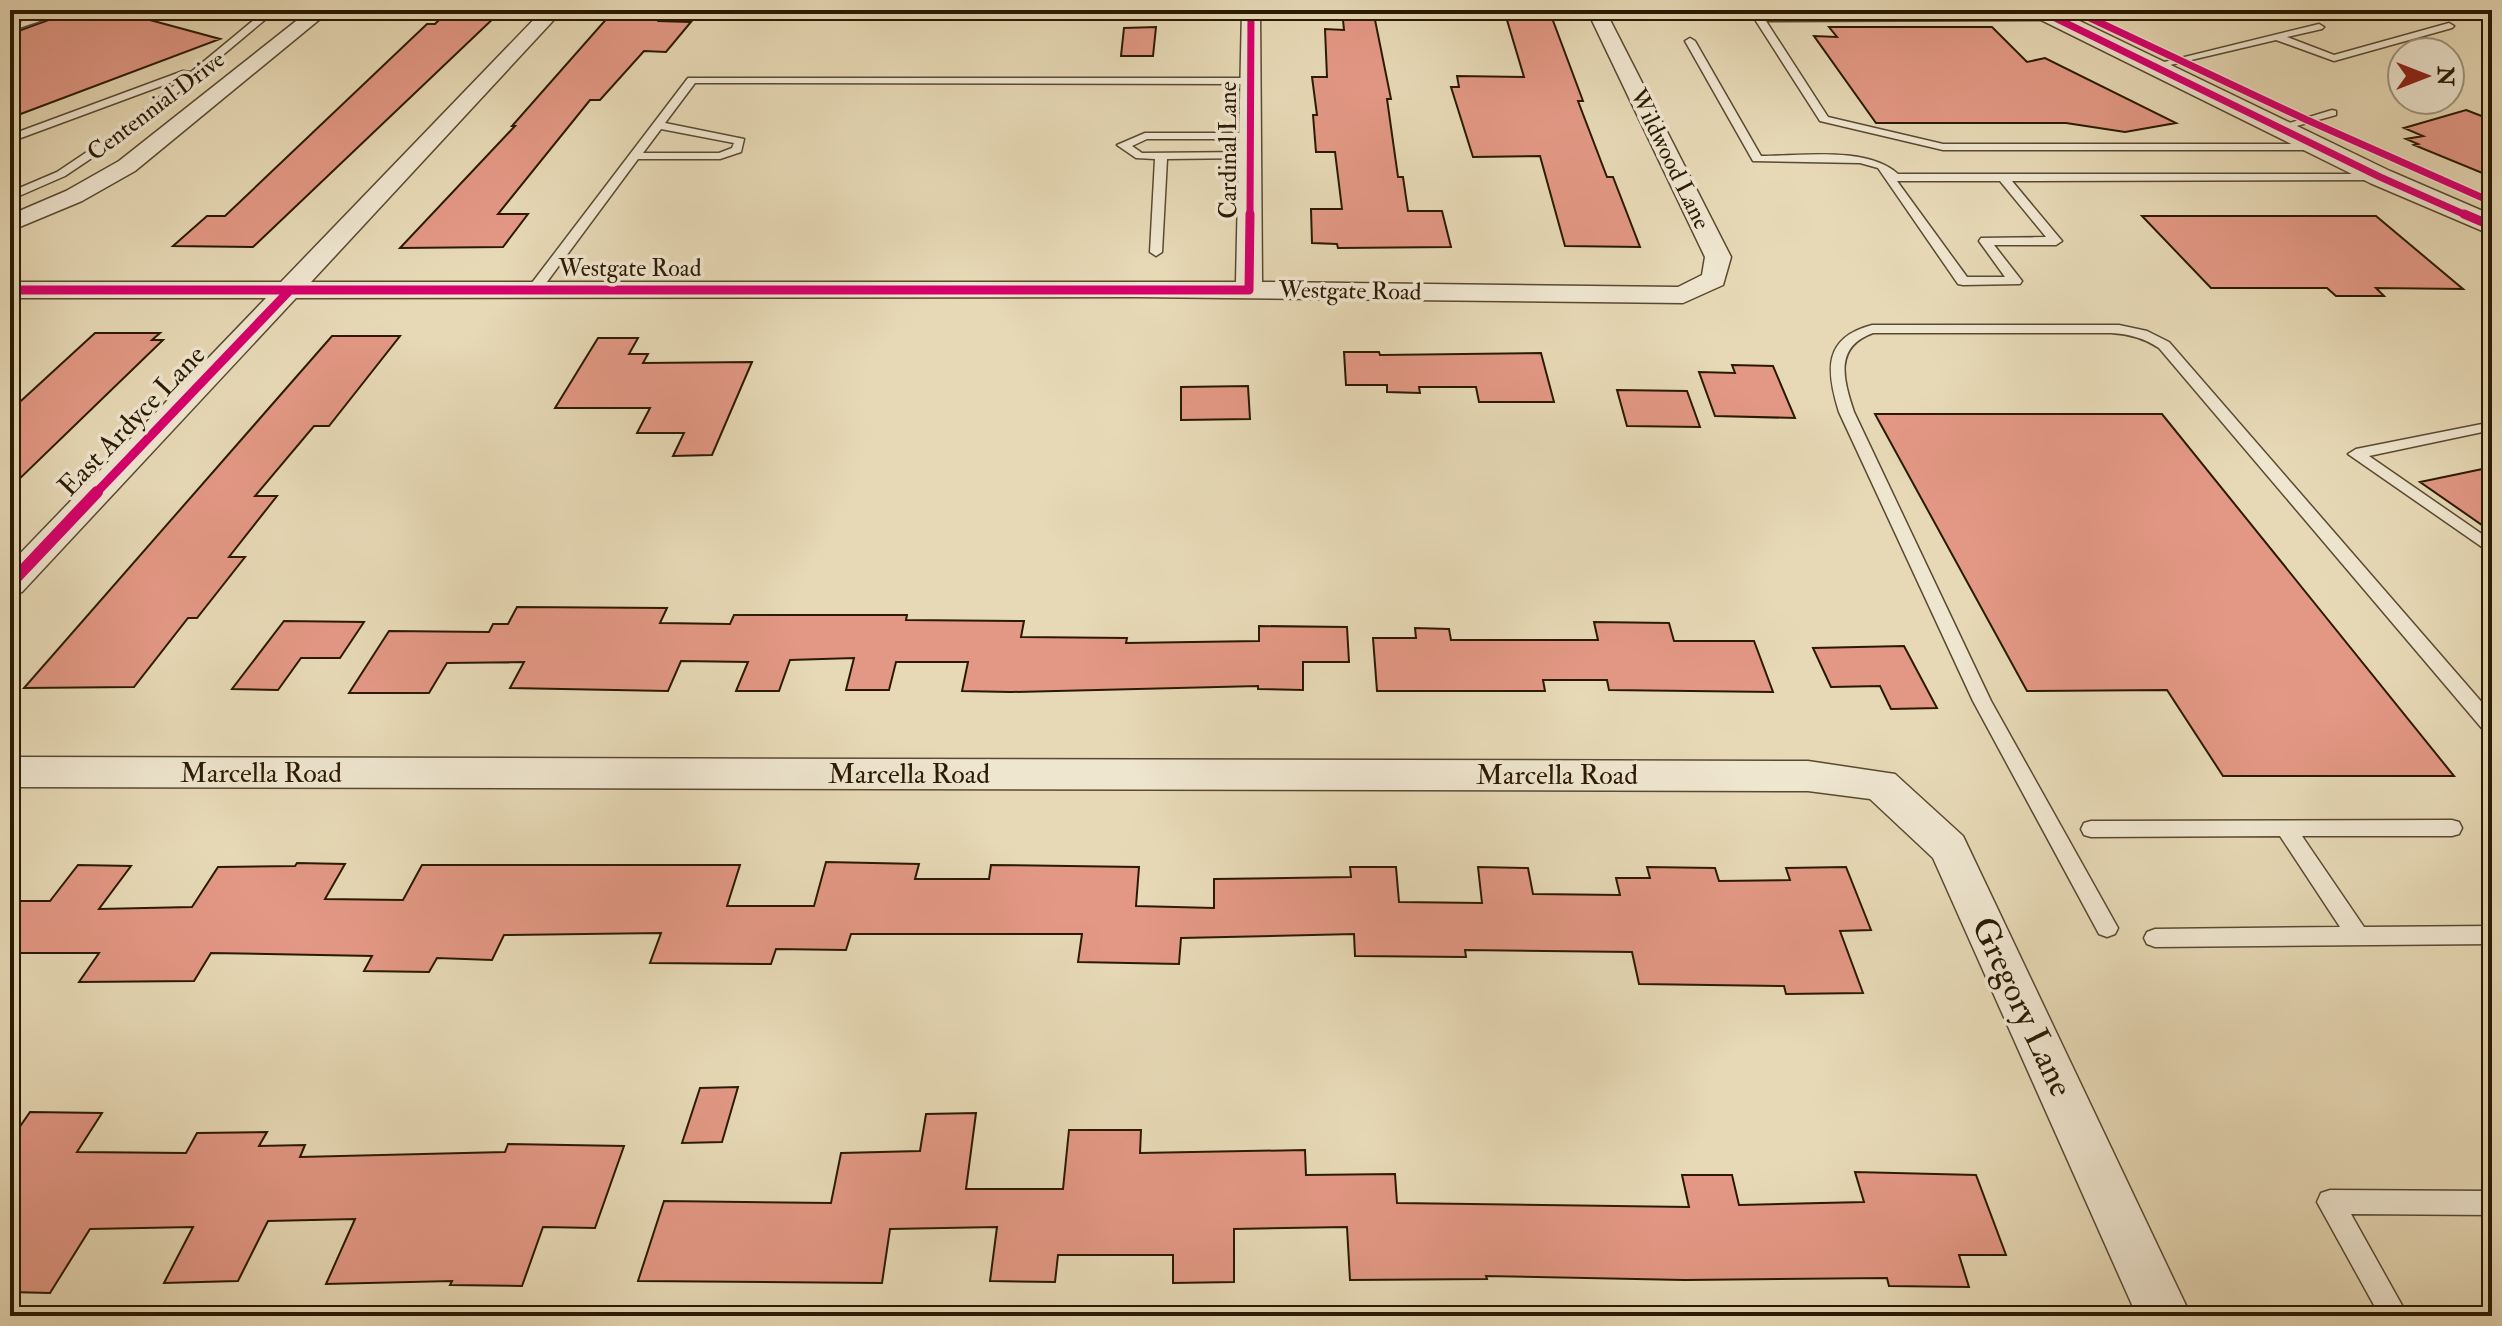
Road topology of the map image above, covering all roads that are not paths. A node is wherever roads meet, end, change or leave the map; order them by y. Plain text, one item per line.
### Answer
1 (68, 10) edge
2 (241, 10) edge
3 (322, 10) edge
4 (554, 10) edge
5 (1251, 10) edge
6 (1596, 10) edge
7 (2046, 13) edge
8 (2449, 26) dead end
9 (2319, 27) dead end
10 (10, 28) edge
11 (2277, 37) junction
12 (1690, 41) dead end
13 (2153, 66) junction
14 (203, 67) junction
15 (1251, 81) junction
16 (2332, 113) dead end
17 (658, 125) junction
18 (2279, 128) junction
19 (10, 139) edge
20 (1250, 146) junction
21 (2319, 147) junction
22 (635, 156) junction
23 (1161, 156) junction
24 (2380, 177) junction
25 (1895, 178) junction
26 (2003, 178) junction
27 (10, 196) edge
28 (10, 224) edge
29 (2492, 226) edge
30 (1156, 252) dead end
31 (10, 290) edge
32 (1249, 290) junction
33 (289, 291) junction
34 (533, 291) junction
35 (1683, 295) joint
36 (2492, 426) edge
37 (2492, 549) edge
38 (10, 584) edge
39 (2492, 727) edge
40 (10, 772) edge
41 (1808, 776) joint
42 (2285, 828) junction
43 (2452, 828) dead end
44 (2091, 829) dead end
45 (2107, 928) dead end
46 (2492, 935) edge
47 (2358, 936) junction
48 (2155, 938) dead end
49 (2492, 1203) edge
50 (2164, 1316) edge
51 (2395, 1316) edge

1 - 10 lane
2 - 14 lane
3 - 28 street, Centennial Drive
4 - 33 street, East Ardyce Lane
5 - 15 street, Cardinal Lane
6 - 35 street, Wildwood Lane
7 - 13 street
7 - 21 lane
8 - 11 lane
9 - 11 lane
11 - 13 lane
12 - 25 lane
13 - 18 street
14 - 19 lane
14 - 27 lane
15 - 17 lane
15 - 20 street, Cardinal Lane
16 - 18 lane
17 - 22 lane
17 - 22 lane
18 - 21 street
20 - 23 lane
20 - 23 lane
20 - 32 street, Cardinal Lane
21 - 24 street
22 - 34 lane
23 - 30 lane
24 - 26 lane
24 - 29 street
25 - 26 lane
25 - 26 lane
31 - 33 street, Westgate Road
32 - 34 street, Westgate Road
32 - 35 street, Westgate Road
33 - 34 street, Westgate Road
33 - 38 street, East Ardyce Lane
36 - 37 lane
39 - 45 lane
40 - 41 street, Marcella Road
41 - 50 street, Gregory Lane
42 - 43 lane
42 - 44 lane
42 - 47 lane
46 - 47 lane
47 - 48 lane
49 - 51 lane

